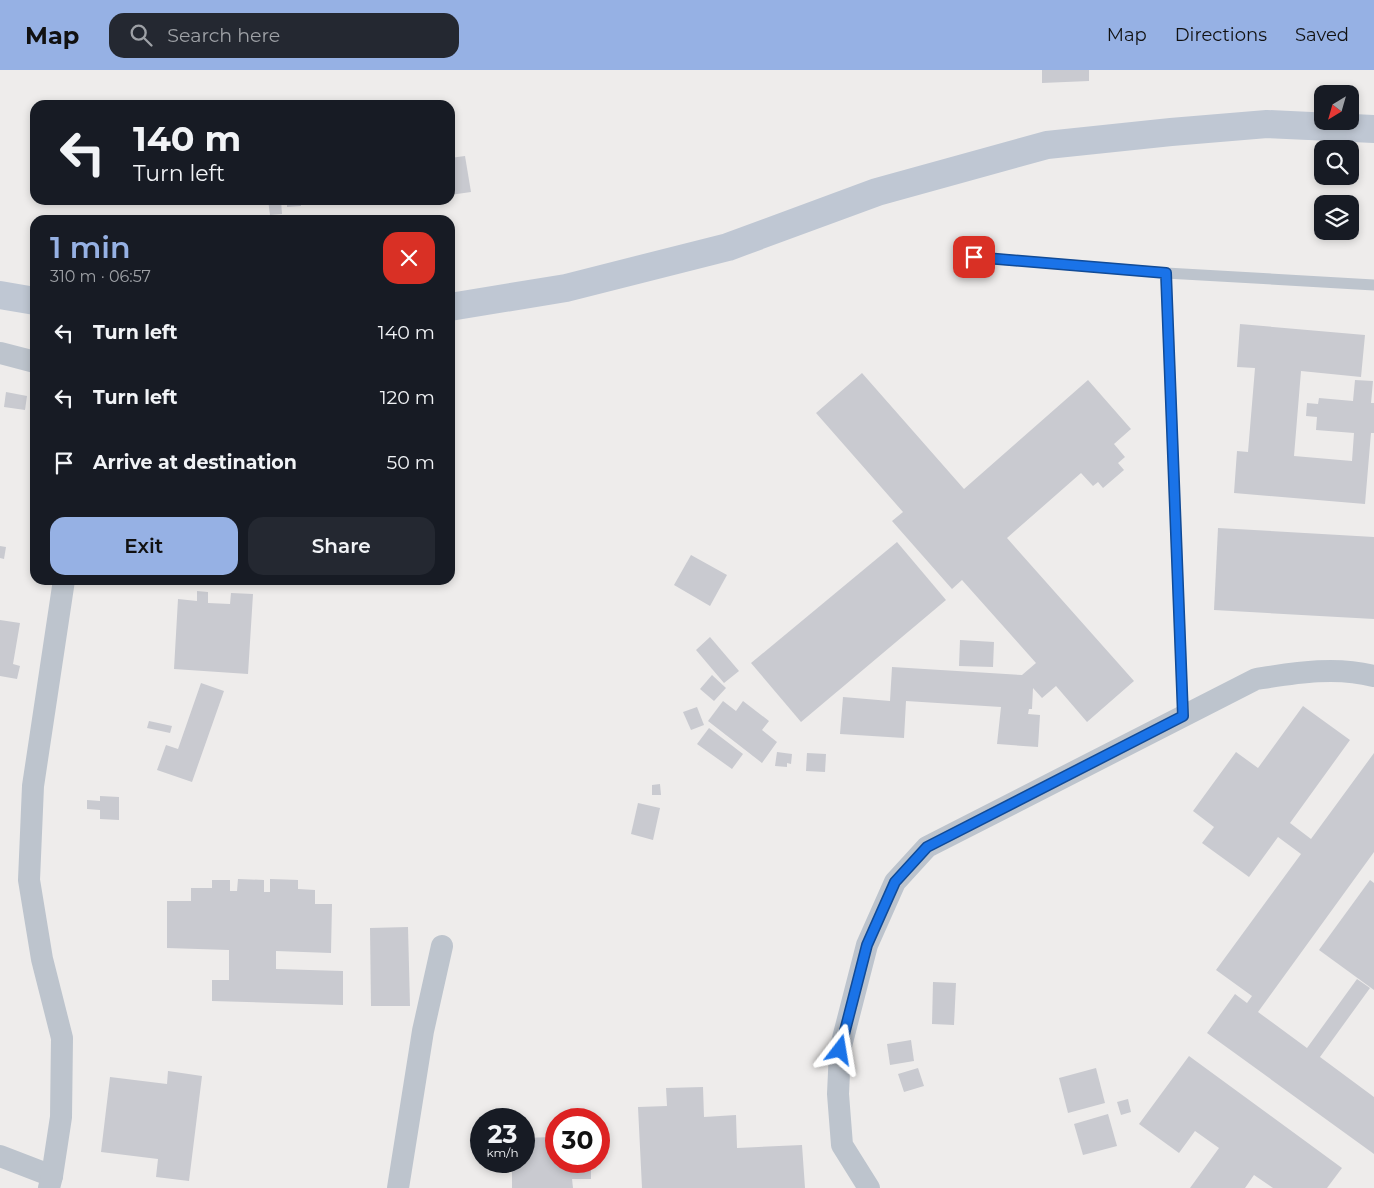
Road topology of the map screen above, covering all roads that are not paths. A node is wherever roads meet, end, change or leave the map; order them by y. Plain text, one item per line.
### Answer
1 (1374, 129) edge
2 (974, 257) dead end
3 (1166, 273) junction
4 (1374, 285) edge
5 (0, 295) edge
6 (30, 300) edge
7 (455, 306) edge
8 (0, 352) edge
9 (30, 361) edge
10 (63, 585) edge
11 (1374, 676) edge
12 (1183, 716) junction
13 (442, 946) dead end
14 (0, 1156) edge
15 (50, 1182) edge
16 (398, 1188) edge
17 (869, 1188) edge

1 - 7 main road
2 - 3 lane
3 - 4 lane
3 - 12 lane
5 - 6 main road
8 - 9 street
10 - 15 street
11 - 12 street
12 - 17 street
13 - 16 street
14 - 15 street

